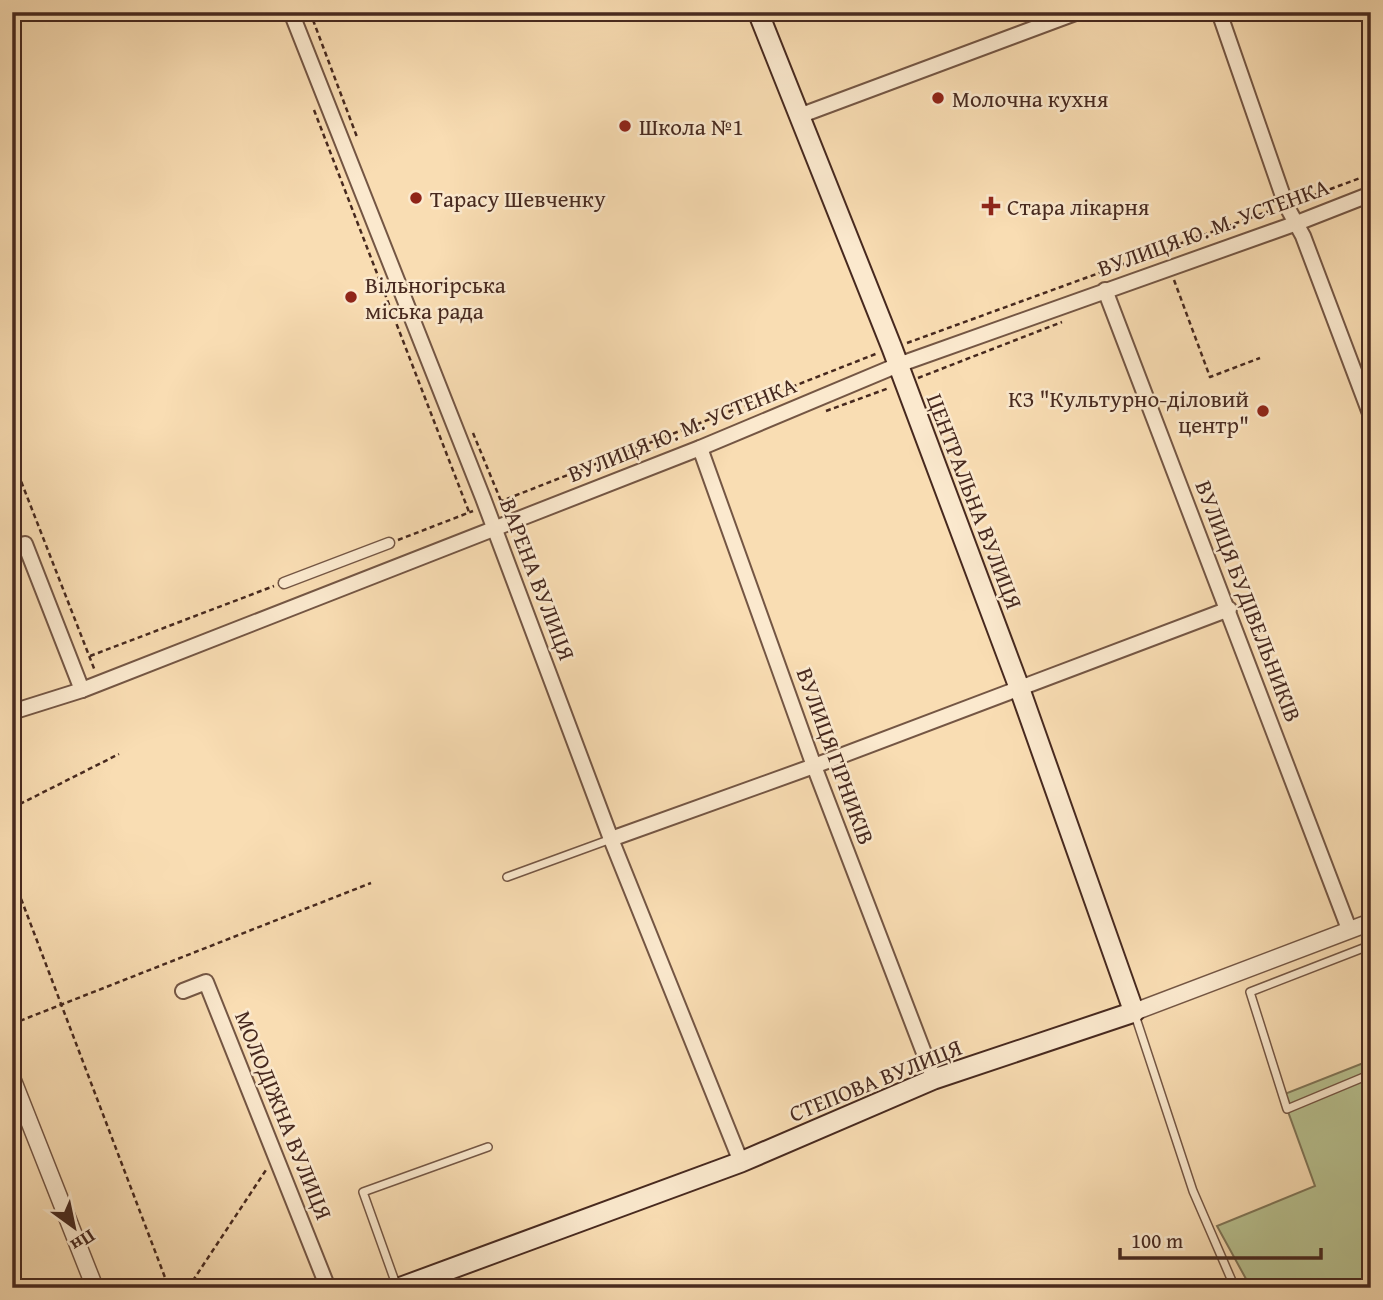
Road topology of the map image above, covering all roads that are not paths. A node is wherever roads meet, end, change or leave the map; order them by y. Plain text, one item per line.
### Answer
1 (291, 12) edge
2 (758, 12) edge
3 (1078, 12) edge
4 (1219, 12) edge
5 (799, 116) junction
6 (1371, 194) edge
7 (1297, 223) junction
8 (1105, 290) junction
9 (898, 365) junction
10 (1371, 416) edge
11 (700, 448) junction
12 (495, 529) junction
13 (389, 543) dead end
14 (25, 544) dead end
15 (284, 583) road end
16 (1229, 609) junction
17 (1019, 687) junction
18 (82, 690) junction
19 (12, 712) edge
20 (814, 766) junction
21 (611, 839) junction
22 (507, 877) dead end
23 (1371, 922) edge
24 (1349, 929) junction
25 (1371, 945) edge
26 (183, 990) dead end
27 (1133, 1012) junction
28 (1371, 1074) edge
29 (12, 1078) edge
30 (934, 1079) junction
31 (488, 1147) dead end
32 (741, 1161) junction
33 (95, 1288) edge
34 (328, 1288) edge
35 (398, 1288) edge
36 (1235, 1288) edge

1 - 12 street, ВАРЕНА ВУЛИЦЯ
2 - 5 main road, ЦЕНТРАЛЬНА ВУЛИЦЯ
3 - 5 street
4 - 7 street
5 - 9 main road, ЦЕНТРАЛЬНА ВУЛИЦЯ
6 - 7 street, ВУЛИЦЯ Ю. М. УСТЕНКА
7 - 8 street, ВУЛИЦЯ Ю. М. УСТЕНКА
7 - 10 street
8 - 9 street, ВУЛИЦЯ Ю. М. УСТЕНКА
8 - 16 street, ВУЛИЦЯ БУДІВЕЛЬНИКІВ
9 - 11 street, ВУЛИЦЯ Ю. М. УСТЕНКА
9 - 17 main road, ЦЕНТРАЛЬНА ВУЛИЦЯ
11 - 12 street, ВУЛИЦЯ Ю. М. УСТЕНКА
11 - 20 street, ВУЛИЦЯ ГІРНИКІВ
12 - 18 street, ВУЛИЦЯ Ю. М. УСТЕНКА
12 - 21 street, ВАРЕНА ВУЛИЦЯ
13 - 15 street
14 - 18 street
16 - 17 street
16 - 24 street, ВУЛИЦЯ БУДІВЕЛЬНИКІВ
17 - 20 street
17 - 27 main road, ЦЕНТРАЛЬНА ВУЛИЦЯ
18 - 19 street, ВУЛИЦЯ Ю. М. УСТЕНКА
20 - 21 street
20 - 30 street, ВУЛИЦЯ ГІРНИКІВ
21 - 22 lane
21 - 32 street, ВАРЕНА ВУЛИЦЯ
23 - 24 street, СТЕПОВА ВУЛИЦЯ
24 - 27 street, СТЕПОВА ВУЛИЦЯ
25 - 28 lane
26 - 34 street, МОЛОДІЖНА ВУЛИЦЯ
27 - 30 main road, СТЕПОВА ВУЛИЦЯ
27 - 36 lane
29 - 33 street
30 - 32 main road, СТЕПОВА ВУЛИЦЯ
31 - 35 lane
32 - 35 main road, СТЕПОВА ВУЛИЦЯ

